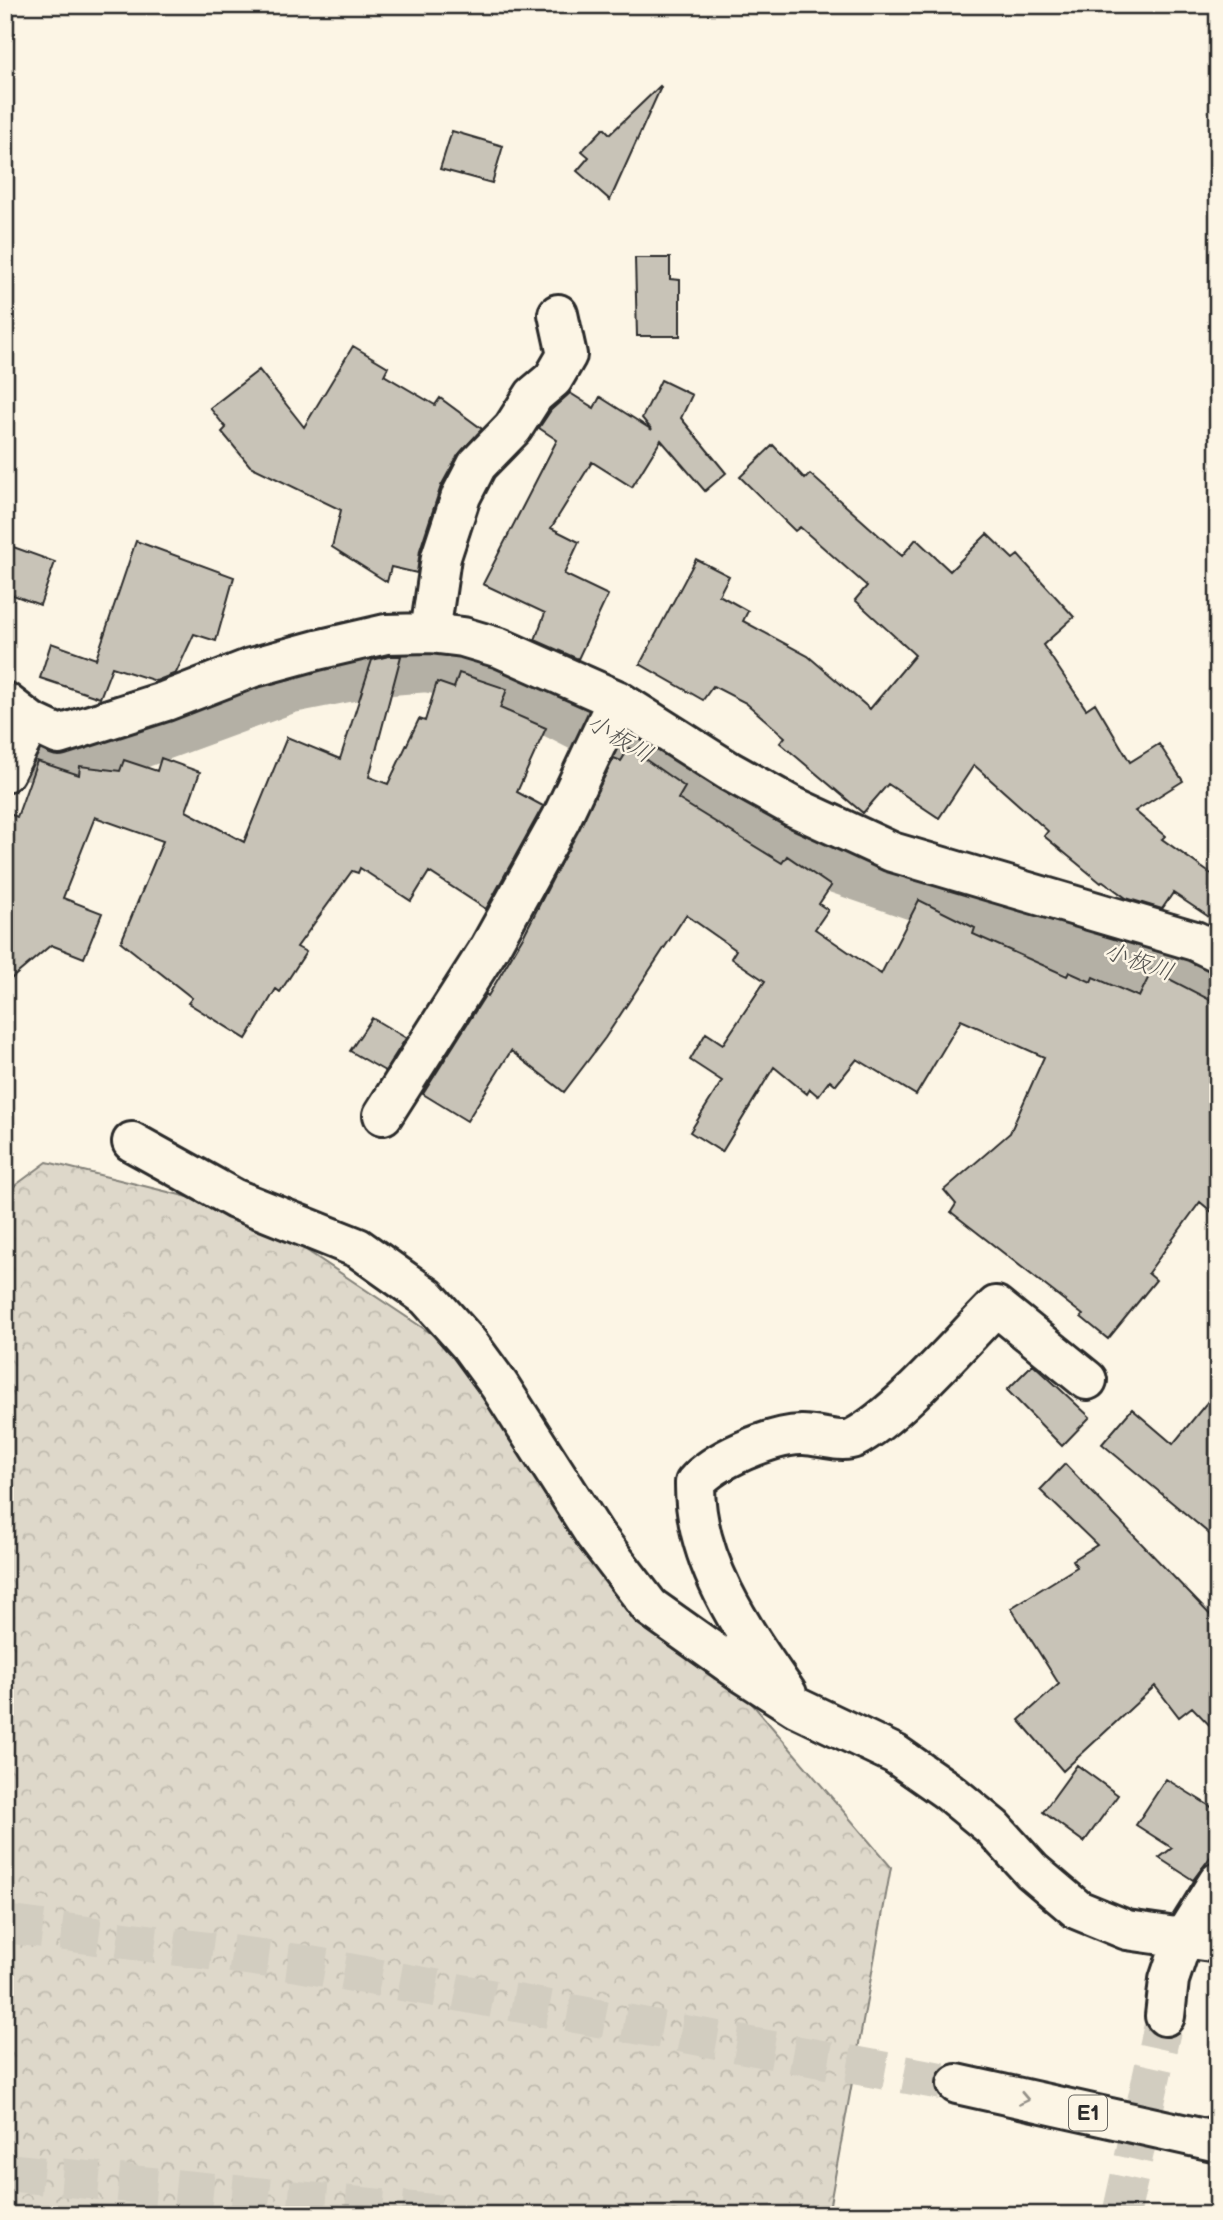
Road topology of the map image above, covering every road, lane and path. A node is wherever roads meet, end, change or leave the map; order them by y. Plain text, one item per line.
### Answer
1 (558, 314) dead end
2 (430, 633) junction
3 (617, 700) junction
4 (18, 712) edge
5 (5, 772) edge
6 (1218, 951) edge
7 (383, 1115) dead end
8 (132, 1142) dead end
9 (1087, 1380) dead end
10 (796, 1707) junction
11 (1218, 1882) edge
12 (1201, 1941) edge
13 (1166, 2016) tunnel mouth
14 (957, 2084) tunnel mouth
15 (1218, 2142) edge

1 - 2 main road
2 - 3 main road
2 - 4 main road
3 - 6 main road
3 - 7 main road
4 - 5 main road
8 - 10 main road
9 - 10 main road
10 - 12 main road
11 - 12 main road
12 - 13 main road
14 -> 15 main road, E1

